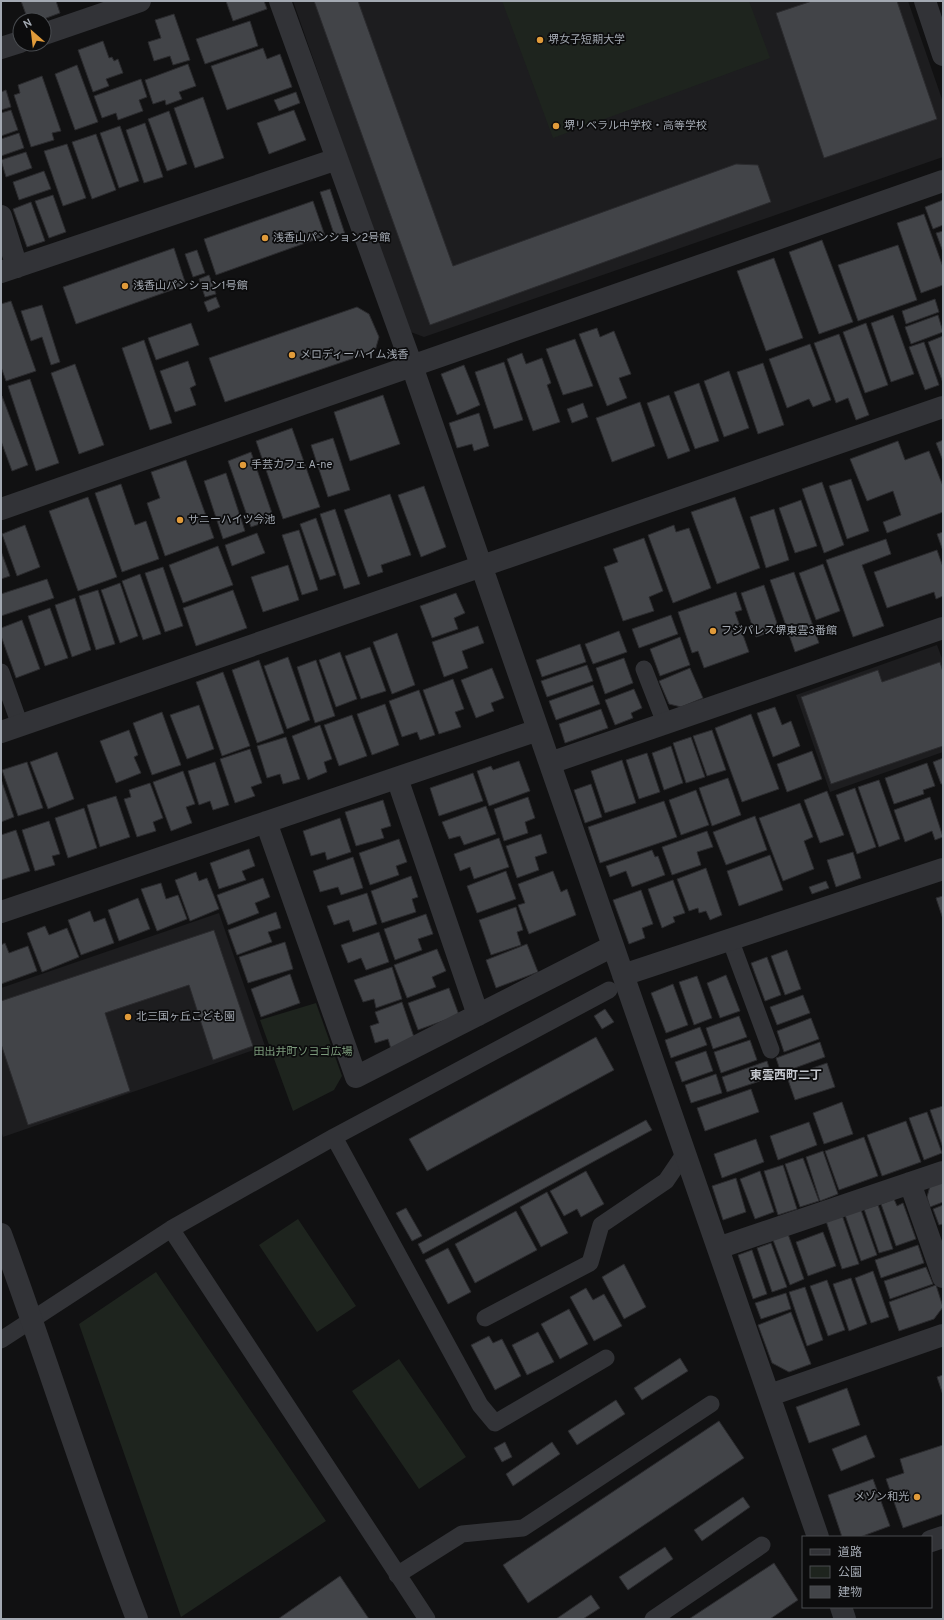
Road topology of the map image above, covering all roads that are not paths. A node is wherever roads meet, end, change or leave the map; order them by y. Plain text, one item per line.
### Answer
1 (140, 1) edge
2 (280, 1) edge
3 (925, 1) edge
4 (52, 31) edge
5 (12, 45) edge
6 (1, 48) edge
7 (943, 55) edge
8 (337, 159) junction
9 (943, 181) edge
10 (1, 216) edge
11 (9, 269) edge
12 (412, 366) junction
13 (943, 407) edge
14 (1, 509) edge
15 (481, 566) junction
16 (943, 628) edge
17 (644, 669) dead end
18 (1, 672) edge
19 (665, 723) junction
20 (10, 729) edge
21 (538, 730) junction
22 (550, 763) junction
23 (397, 778) junction
24 (266, 822) junction
25 (943, 869) edge
26 (1, 912) edge
27 (730, 939) junction
28 (613, 946) junction
29 (616, 982) junction
30 (478, 1015) junction
31 (771, 1050) dead end
32 (334, 1138) junction
33 (685, 1153) junction
34 (943, 1172) edge
35 (910, 1183) junction
36 (171, 1229) junction
37 (1, 1234) edge
38 (718, 1248) junction
39 (943, 1277) edge
40 (485, 1318) dead end
41 (32, 1319) junction
42 (943, 1334) edge
43 (1, 1340) edge
44 (606, 1358) dead end
45 (770, 1395) junction
46 (711, 1404) dead end
47 (818, 1536) edge
48 (943, 1537) edge
49 (932, 1541) edge
50 (762, 1545) dead end
51 (397, 1575) junction
52 (841, 1608) edge
53 (137, 1619) edge
54 (427, 1619) edge
55 (653, 1619) edge
56 (845, 1619) edge

1 - 4 street
2 - 8 street
3 - 7 street
5 - 6 street
8 - 11 street
8 - 12 street
9 - 12 street
10 - 11 street
12 - 14 street
12 - 15 street
13 - 15 street
15 - 20 street
15 - 21 street
16 - 19 street
17 - 19 lane
18 - 20 lane
19 - 22 street
21 - 22 street
21 - 23 street
22 - 28 street
23 - 24 street
23 - 30 street
24 - 26 street
24 - 30 street
25 - 27 street
27 - 29 street
27 - 31 lane
28 - 29 street
28 - 30 street
29 - 32 lane
29 - 33 street
32 - 36 lane
32 - 44 lane
33 - 38 street
33 - 40 lane
34 - 35 street
35 - 38 street
35 - 39 street
36 - 41 lane
36 - 51 lane
37 - 41 street
38 - 45 street
41 - 43 lane
41 - 53 street
42 - 45 street
45 - 47 street
46 - 51 lane
48 - 49 street
50 - 55 lane
51 - 54 lane
52 - 56 street

